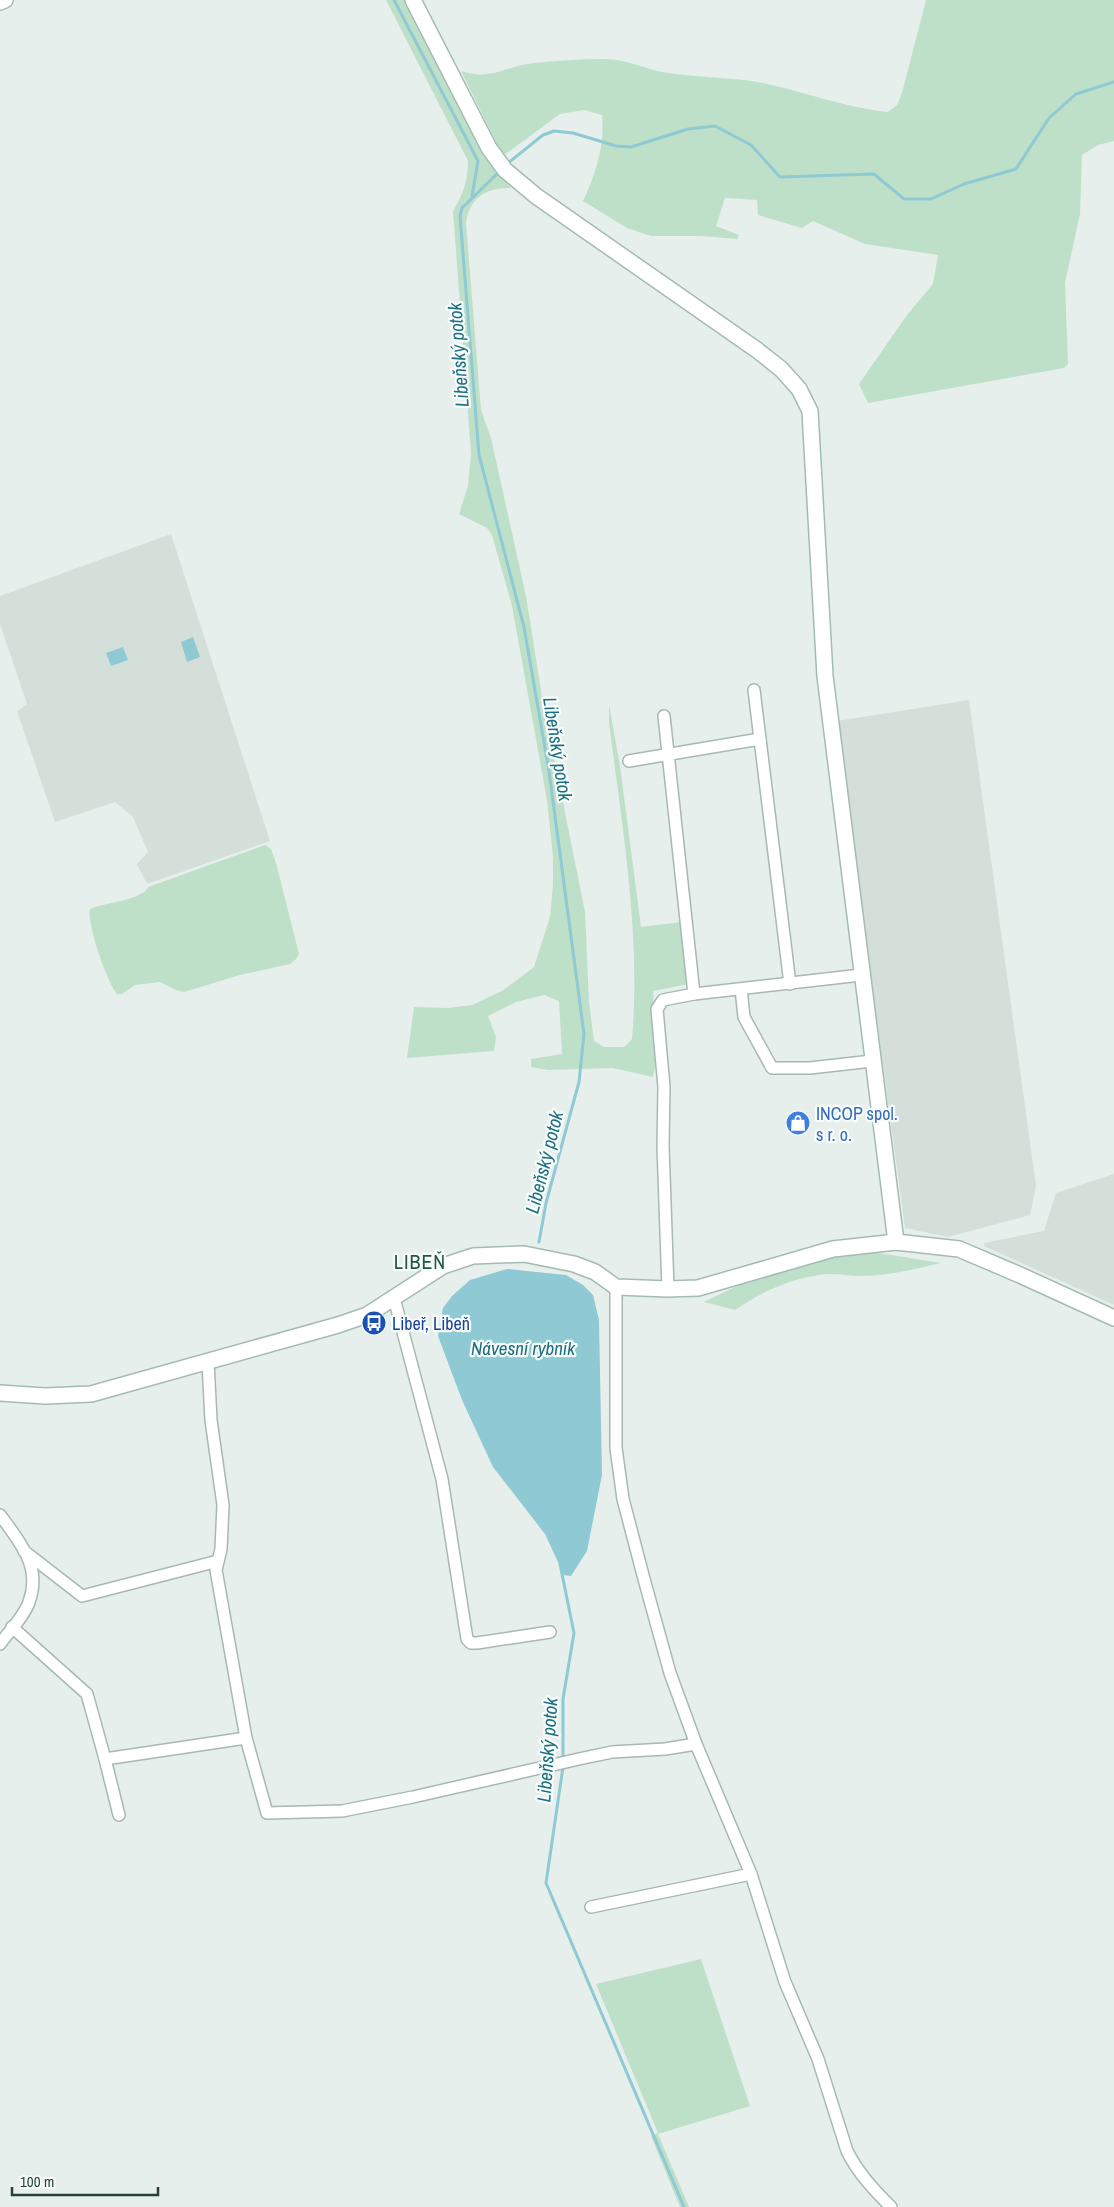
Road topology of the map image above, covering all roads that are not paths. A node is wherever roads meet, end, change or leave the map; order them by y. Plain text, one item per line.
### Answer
1 (5, 0) edge
2 (412, 0) edge
3 (0, 2) edge
4 (754, 690) dead end
5 (664, 716) dead end
6 (760, 739) junction
7 (668, 755) junction
8 (629, 761) dead end
9 (861, 975) junction
10 (790, 984) junction
11 (741, 990) junction
12 (694, 994) junction
13 (872, 1061) junction
14 (896, 1242) junction
15 (616, 1287) junction
16 (668, 1290) junction
17 (394, 1298) junction
18 (1114, 1318) edge
19 (208, 1362) junction
20 (0, 1393) edge
21 (0, 1515) edge
22 (24, 1550) junction
23 (218, 1561) junction
24 (12, 1627) junction
25 (550, 1632) dead end
26 (0, 1644) edge
27 (246, 1738) junction
28 (696, 1744) junction
29 (105, 1759) junction
30 (119, 1815) dead end
31 (751, 1874) junction
32 (591, 1907) dead end
33 (891, 2207) edge

1 - 3 street
2 - 9 street
4 - 6 street
5 - 7 street
6 - 7 street
6 - 10 street
7 - 8 street
7 - 12 street
9 - 10 street
9 - 13 street
10 - 11 street
11 - 12 street
11 - 13 street
12 - 16 street
13 - 14 street
14 - 16 street
14 - 18 street
15 - 16 street
15 - 17 street
15 - 28 street
17 - 19 street
17 - 25 street
19 - 20 street
19 - 23 street
21 - 22 street
22 - 23 street
22 - 24 street
23 - 27 street
24 - 26 street
24 - 29 street
27 - 28 street
27 - 29 street
28 - 31 street
29 - 30 street
31 - 32 street
31 - 33 street

